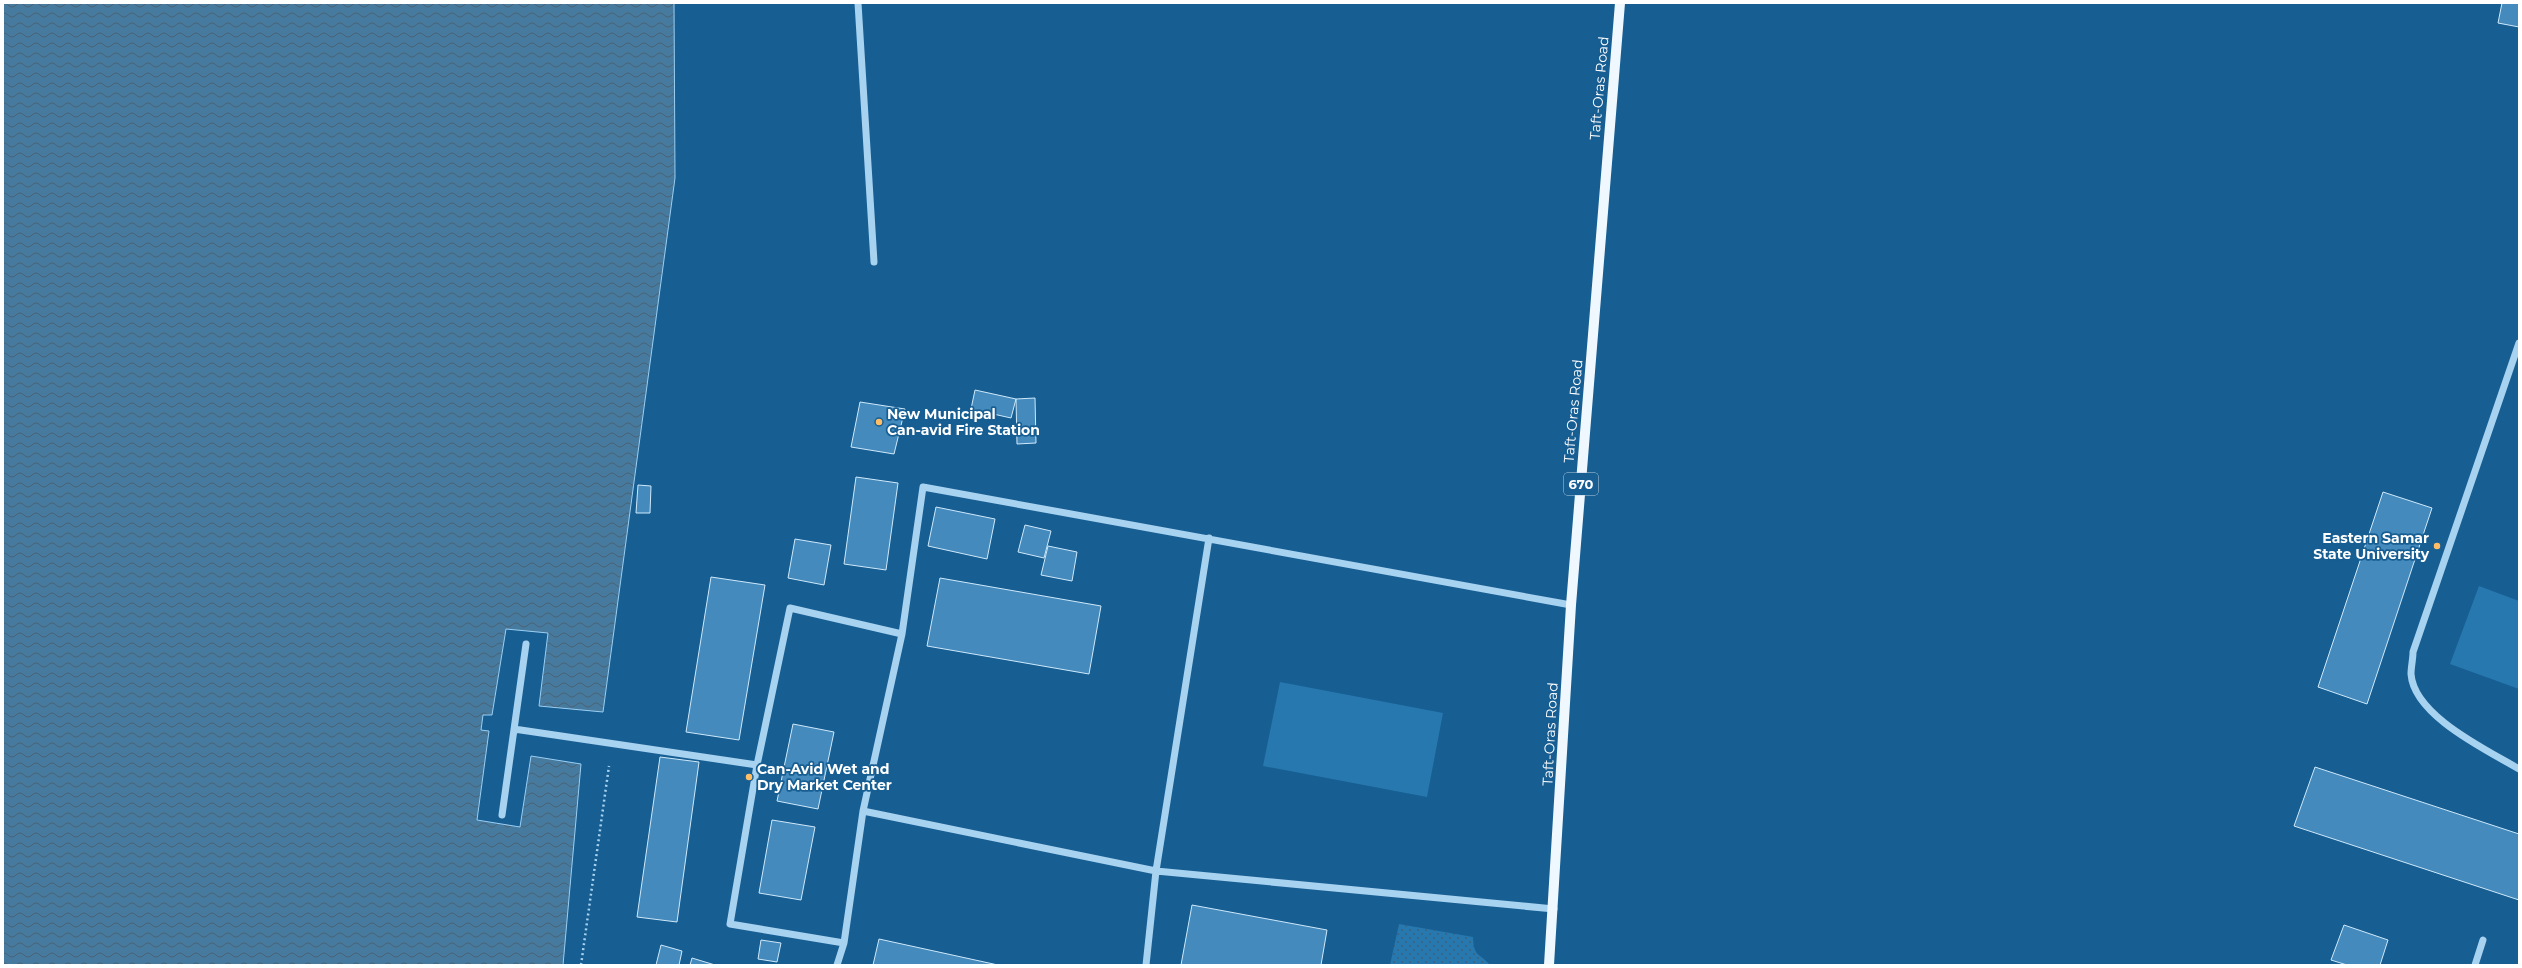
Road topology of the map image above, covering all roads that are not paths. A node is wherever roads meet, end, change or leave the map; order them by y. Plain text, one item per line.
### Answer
1 (858, 3) edge
2 (1620, 3) edge
3 (874, 262) dead end
4 (2519, 343) edge
5 (1209, 538) junction
6 (1571, 605) junction
7 (902, 634) junction
8 (526, 644) dead end
9 (514, 729) junction
10 (757, 766) junction
11 (2519, 769) edge
12 (863, 811) junction
13 (502, 814) dead end
14 (1156, 871) junction
15 (1554, 909) junction
16 (2483, 940) dead end
17 (844, 944) junction
18 (837, 965) edge
19 (1146, 965) edge
20 (1548, 965) edge
21 (2475, 965) edge

1 - 3 street
2 - 6 main road, Taft-Oras Road / 670
4 - 11 street
5 - 6 street
5 - 7 street
5 - 14 street
6 - 15 main road, Taft-Oras Road / 670
7 - 10 street
7 - 12 street
8 - 9 street
9 - 10 street
9 - 13 street
10 - 17 street
12 - 14 street
12 - 17 street
14 - 15 street
14 - 19 street
15 - 20 main road, Taft-Oras Road / 670
16 - 21 street
17 - 18 street

